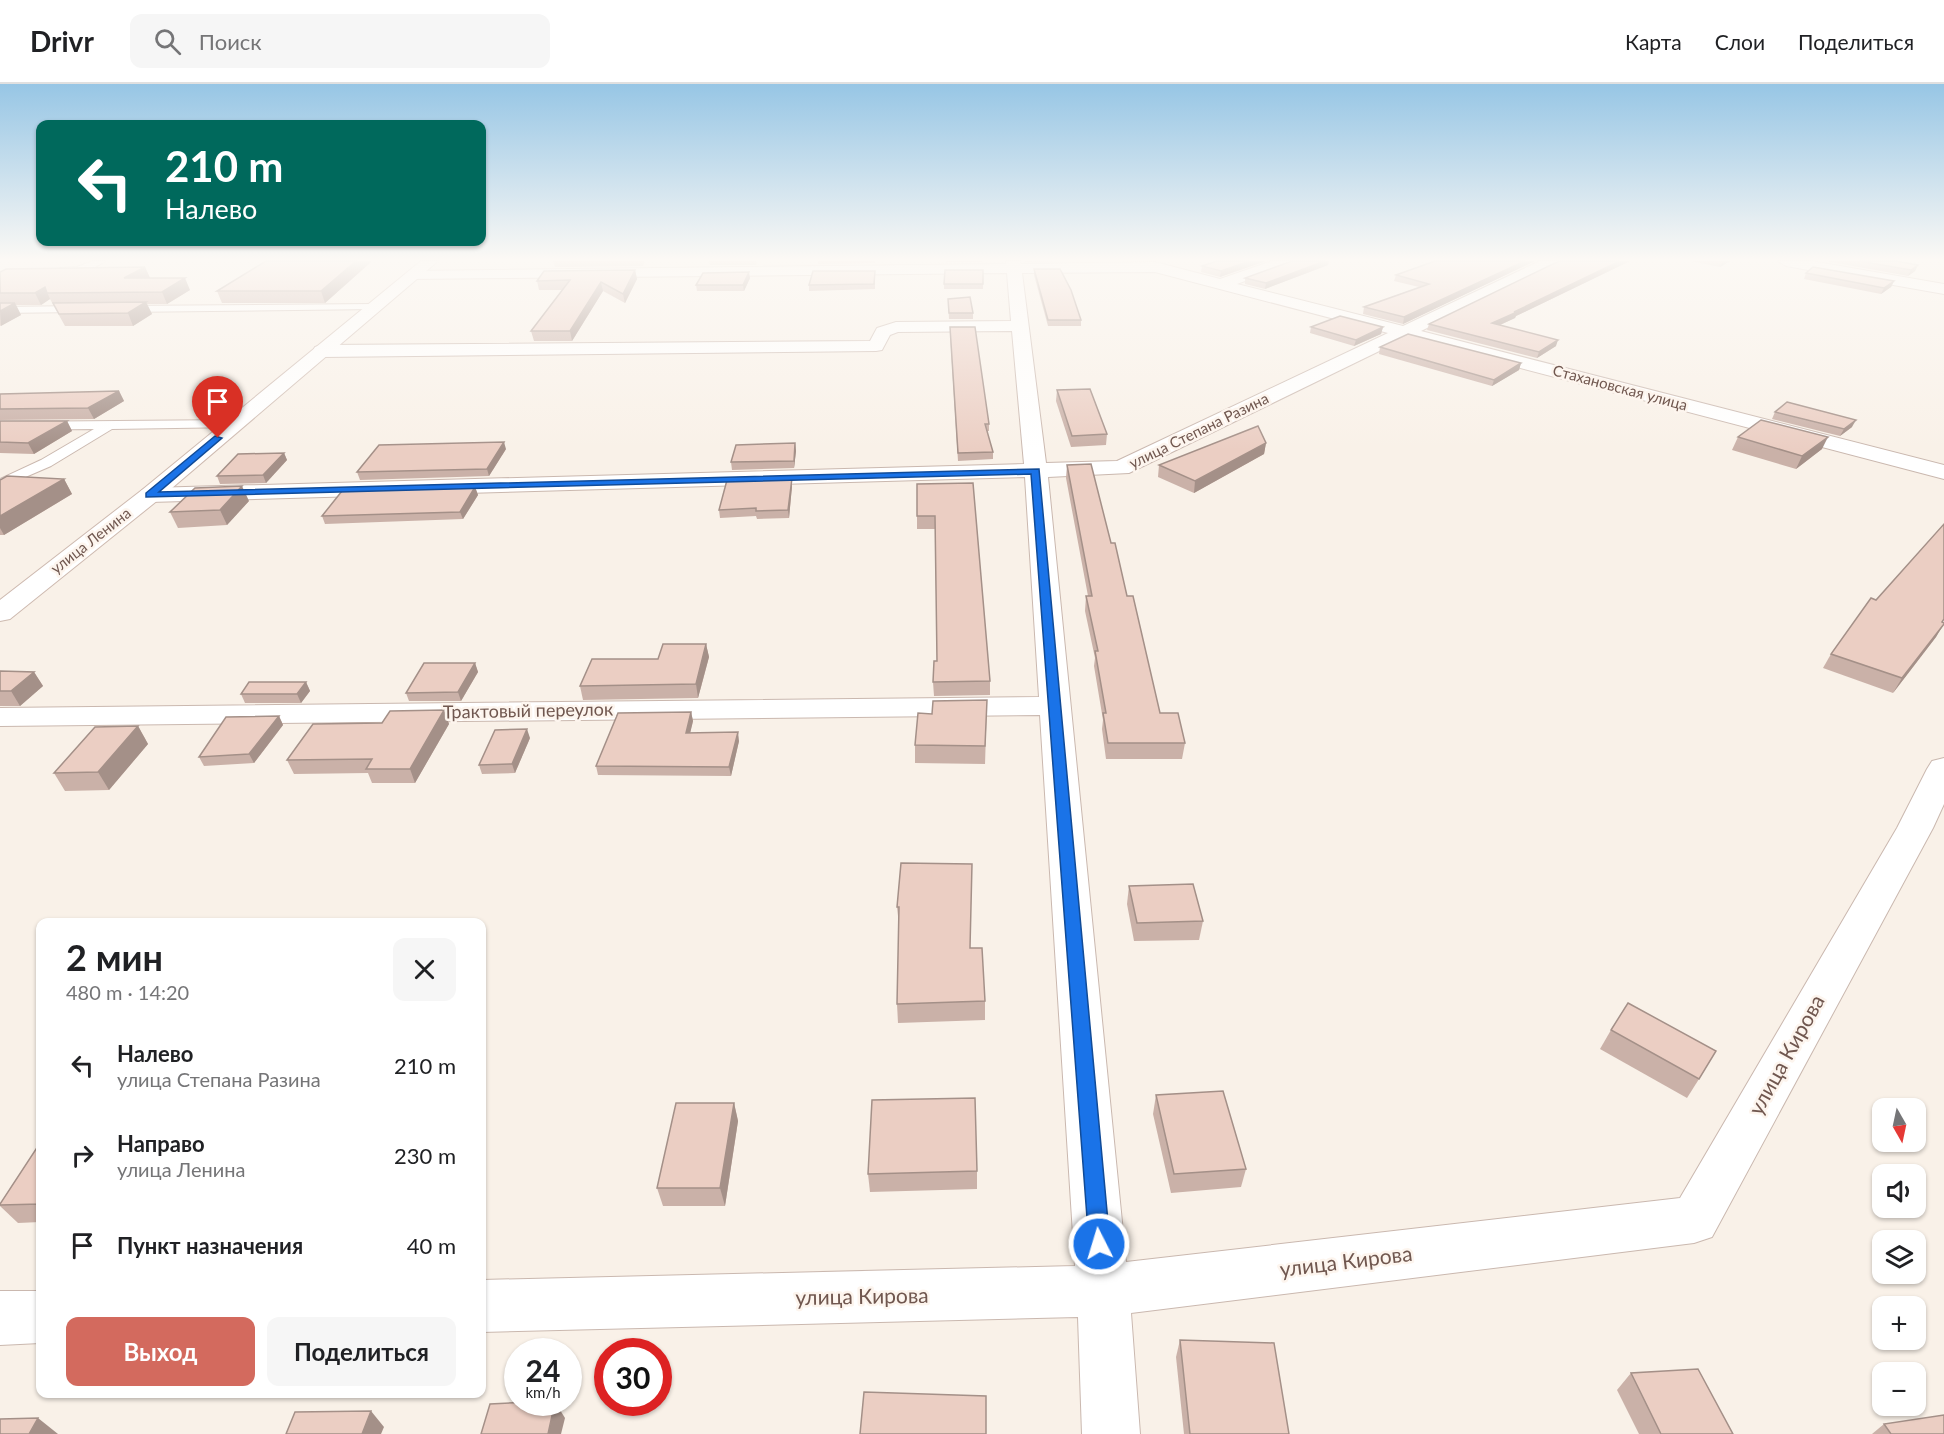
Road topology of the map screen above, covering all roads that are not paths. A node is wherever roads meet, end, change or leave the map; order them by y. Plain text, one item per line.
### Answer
1 (354, 324) edge
2 (1376, 324) edge
3 (1423, 324) edge
4 (1019, 326) joint
5 (1407, 332) junction
6 (322, 351) junction
7 (235, 423) junction
8 (110, 425) junction
9 (0, 426) edge
10 (1036, 471) junction
11 (1944, 472) edge
12 (2, 482) edge
13 (150, 495) junction
14 (0, 613) edge
15 (1055, 706) junction
16 (0, 717) edge
17 (1944, 769) edge
18 (1103, 1291) junction
19 (486, 1306) edge
20 (36, 1317) edge
21 (0, 1318) edge
22 (1111, 1434) edge

1 - 6 street, улица Ленина
2 - 5 street, Стахановская улица
3 - 5 street, улица Степана Разина
4 - 6 street
4 - 10 street
5 - 10 street, улица Степана Разина
5 - 11 street, Стахановская улица
6 - 7 street, улица Ленина
7 - 8 lane
7 - 13 street, улица Ленина
8 - 9 lane
8 - 12 lane
10 - 13 street, улица Степана Разина
10 - 15 street
13 - 14 street, улица Ленина
15 - 16 street, Трактовый переулок
15 - 18 street
17 - 18 street, улица Кирова
18 - 19 street, улица Кирова
18 - 22 street
20 - 21 street

